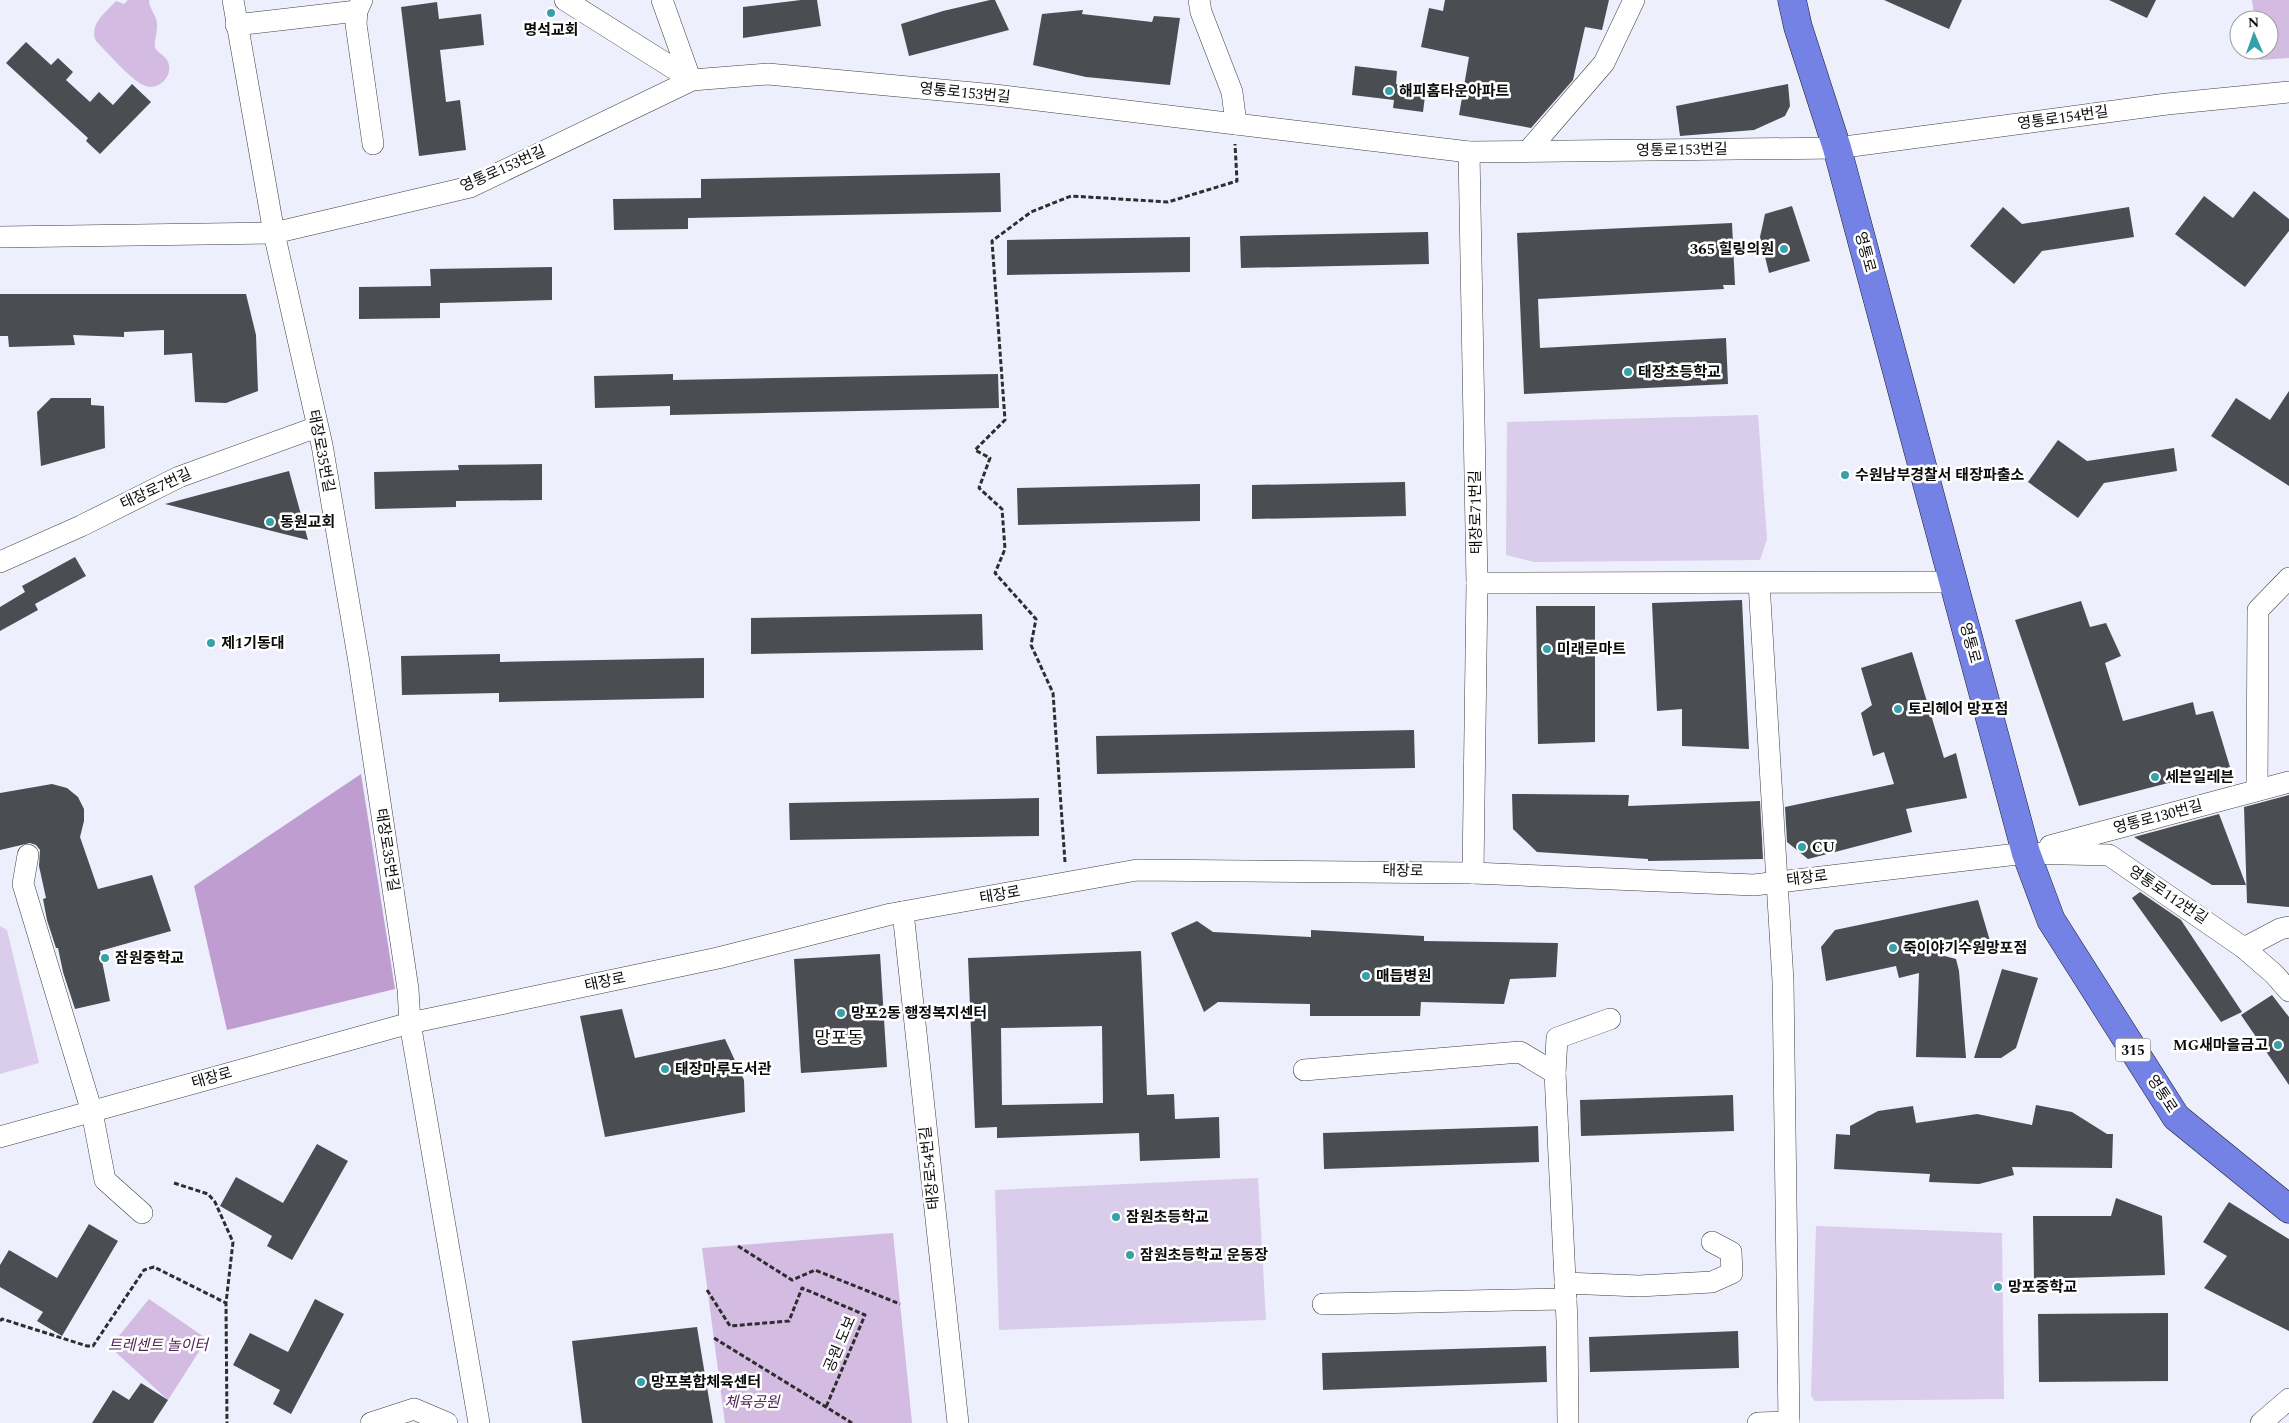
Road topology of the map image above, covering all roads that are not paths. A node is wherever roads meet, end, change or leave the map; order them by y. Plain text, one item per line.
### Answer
1 (233, 0) edge
2 (565, 0) edge
3 (662, 0) edge
4 (1198, 0) edge
5 (1634, 0) edge
6 (1792, 0) edge
7 (360, 5) edge
8 (236, 26) junction
9 (691, 79) junction
10 (2289, 92) edge
11 (1235, 131) junction
12 (373, 144) dead end
13 (1836, 148) junction
14 (1528, 151) junction
15 (1469, 152) junction
16 (274, 233) junction
17 (0, 236) edge
18 (317, 427) junction
19 (0, 562) edge
20 (2289, 578) edge
21 (1759, 582) junction
22 (1953, 582) junction
23 (1477, 584) junction
24 (2289, 782) edge
25 (2257, 790) junction
26 (2026, 853) junction
27 (28, 855) dead end
28 (1473, 873) junction
29 (1776, 881) junction
30 (902, 912) junction
31 (2289, 927) edge
32 (2244, 948) junction
33 (2289, 991) edge
34 (1610, 1019) dead end
35 (410, 1023) junction
36 (1304, 1070) dead end
37 (1555, 1073) junction
38 (92, 1112) junction
39 (0, 1137) edge
40 (2289, 1209) edge
41 (142, 1213) dead end
42 (1712, 1242) dead end
43 (1566, 1291) junction
44 (1323, 1304) dead end
45 (2289, 1398) edge
46 (1789, 1422) edge
47 (371, 1423) edge
48 (447, 1423) edge
49 (479, 1423) edge
50 (958, 1423) edge
51 (1568, 1423) edge
52 (1758, 1423) edge
53 (2261, 1423) edge

1 - 8 street, 태장로35번길
2 - 9 street
3 - 9 street
4 - 11 street
5 - 14 street
6 - 13 main road, 영통로 / 315
7 - 8 street
7 - 12 street
8 - 16 street, 태장로35번길
9 - 11 street, 영통로153번길
9 - 16 street, 영통로153번길
10 - 13 street, 영통로154번길
11 - 15 street, 영통로153번길
13 - 14 street, 영통로153번길
13 - 22 main road, 영통로 / 315
14 - 15 street, 영통로153번길
15 - 23 street, 태장로71번길
16 - 17 street, 영통로153번길
16 - 18 street, 태장로35번길
18 - 19 street, 태장로7번길
18 - 35 street, 태장로35번길
20 - 25 street
21 - 22 street
21 - 23 street
21 - 29 street
22 - 26 main road, 영통로 / 315
23 - 28 street, 태장로71번길
24 - 25 street, 영통로130번길
25 - 26 street, 영통로130번길
26 - 29 street, 태장로
26 - 32 street, 영통로112번길
26 - 40 main road, 영통로 / 315
27 - 38 street
28 - 29 street, 태장로
28 - 30 street, 태장로
29 - 46 street
30 - 35 street, 태장로
30 - 50 street, 태장로54번길
31 - 32 street
32 - 33 street, 영통로112번길
34 - 37 street
35 - 38 street, 태장로
35 - 49 street, 태장로35번길
36 - 37 street
37 - 43 street
38 - 39 street, 태장로
38 - 41 street
42 - 43 street
43 - 44 street
43 - 51 street
45 - 53 street
46 - 52 street
47 - 48 street

